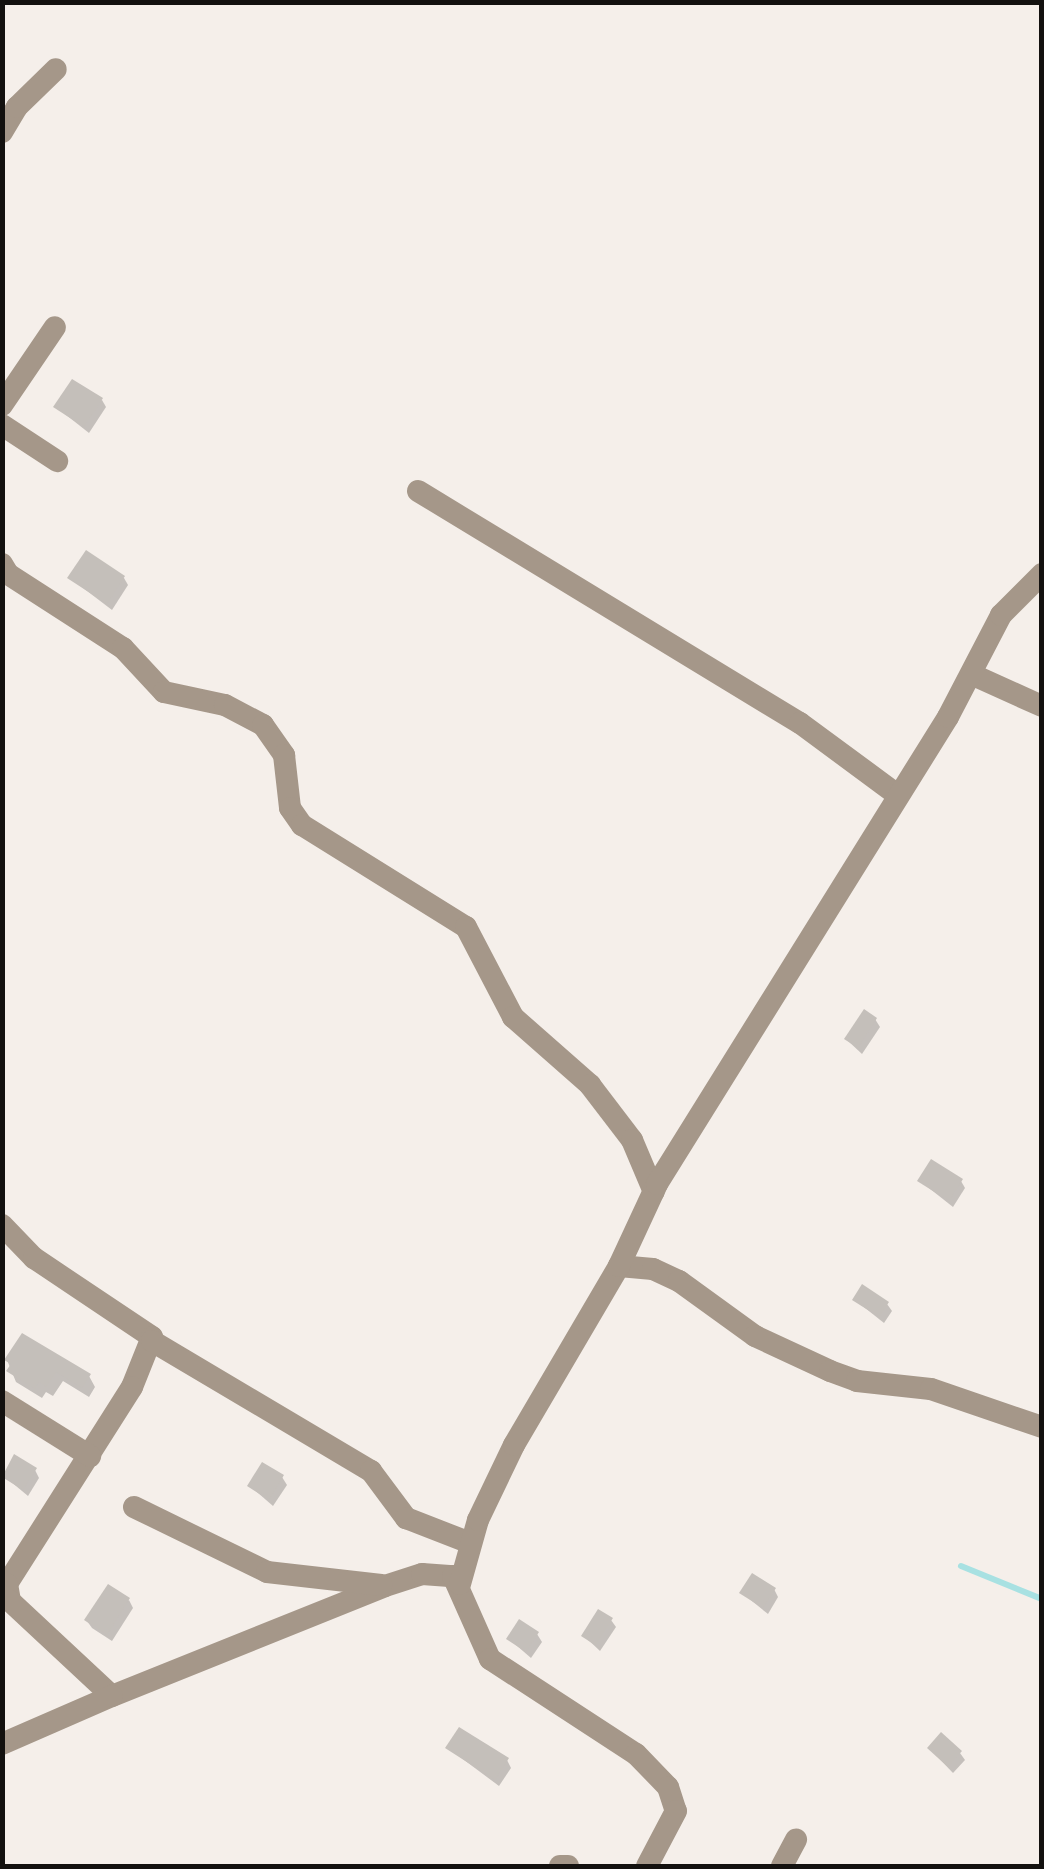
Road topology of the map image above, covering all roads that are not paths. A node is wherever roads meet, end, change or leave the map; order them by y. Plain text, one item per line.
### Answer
1 (56, 69) dead end
2 (2, 132) edge
3 (56, 327) dead end
4 (2, 405) edge
5 (2, 425) edge
6 (58, 461) dead end
7 (418, 491) dead end
8 (2, 564) edge
9 (1042, 574) edge
10 (971, 674) junction
11 (1042, 706) edge
12 (895, 794) junction
13 (654, 1192) junction
14 (2, 1225) edge
15 (619, 1266) junction
16 (152, 1340) junction
17 (2, 1401) edge
18 (1042, 1427) edge
19 (90, 1456) junction
20 (134, 1506) dead end
21 (470, 1543) junction
22 (460, 1584) junction
23 (385, 1586) junction
24 (112, 1696) junction
25 (2, 1744) edge
26 (796, 1840) dead end
27 (647, 1866) edge
28 (782, 1866) edge

1 - 2 street
3 - 4 street
5 - 6 street
7 - 12 street
8 - 13 street
9 - 10 street
10 - 11 street
10 - 12 street
12 - 13 street
13 - 15 street
14 - 16 street
15 - 18 street
15 - 21 street
16 - 19 street
16 - 21 street
17 - 19 street
19 - 24 street
20 - 23 street
21 - 22 street
22 - 23 street
22 - 27 street
23 - 24 street
24 - 25 street
26 - 28 street

